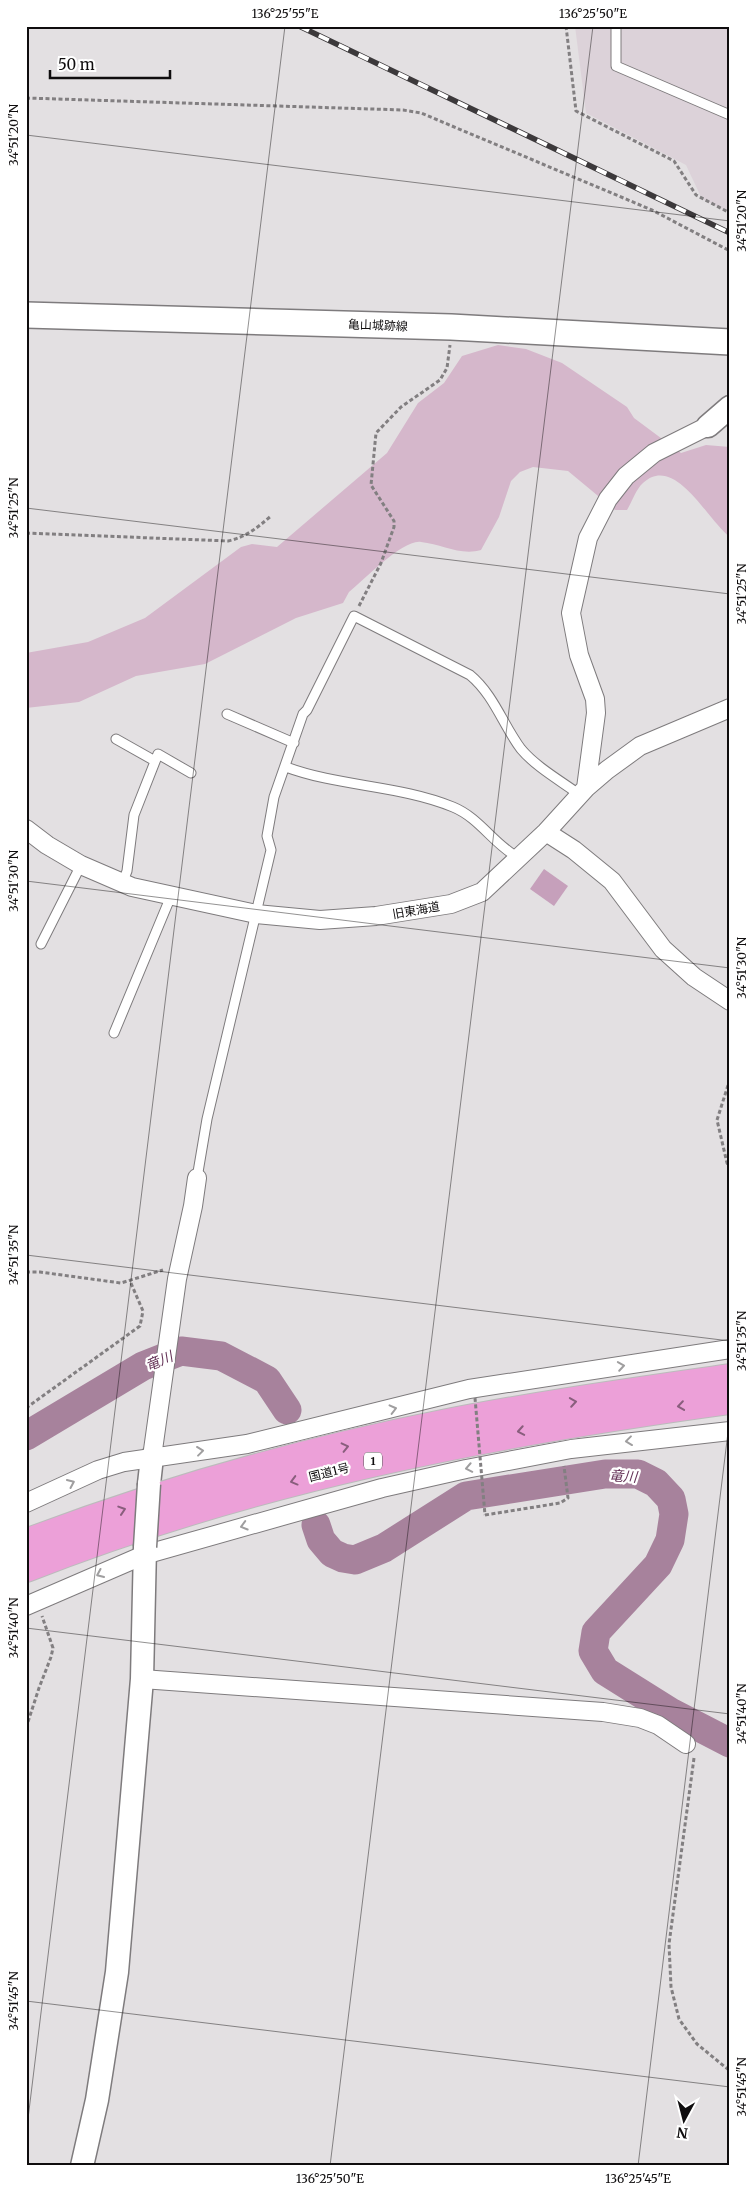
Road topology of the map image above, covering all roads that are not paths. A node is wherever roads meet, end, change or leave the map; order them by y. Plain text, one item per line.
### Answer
1 (616, 26) edge
2 (730, 115) edge
3 (26, 315) edge
4 (730, 342) edge
5 (730, 407) edge
6 (708, 426) joint
7 (730, 708) edge
8 (227, 714) dead end
9 (116, 739) dead end
10 (294, 743) junction
11 (155, 761) junction
12 (286, 767) junction
13 (191, 773) dead end
14 (583, 792) junction
15 (26, 829) edge
16 (546, 832) junction
17 (519, 858) junction
18 (81, 865) junction
19 (122, 884) junction
20 (171, 896) junction
21 (256, 914) junction
22 (41, 944) dead end
23 (730, 1001) edge
24 (114, 1033) dead end
25 (197, 1178) joint
26 (730, 1349) edge
27 (730, 1378) edge
28 (730, 1400) edge
29 (730, 1431) edge
30 (152, 1457) junction
31 (26, 1503) edge
32 (96, 1530) junction
33 (26, 1531) edge
34 (26, 1543) edge
35 (144, 1551) junction
36 (26, 1568) edge
37 (30, 1596) edge
38 (142, 1679) junction
39 (686, 1744) road end
40 (82, 2166) edge

1 - 2 lane
3 - 4 main road, 亀山城跡線
5 - 6 street
6 - 14 street
7 - 14 street, 旧東海道
8 - 10 lane
9 - 11 lane
10 - 12 lane
10 - 14 lane
11 - 13 lane
11 - 19 lane
12 - 17 lane
12 - 21 lane
14 - 16 street, 旧東海道
15 - 18 street, 旧東海道
16 - 17 street, 旧東海道
16 - 23 street
17 - 21 street, 旧東海道
18 - 19 street, 旧東海道
18 - 22 lane
19 - 20 street, 旧東海道
20 - 21 street, 旧東海道
20 - 24 lane
21 - 25 lane
25 - 30 street
30 -> 26 street
32 -> 27 highway, 国道1号 / 1
28 -> 32 highway, 国道1号 / 1
29 -> 35 street
31 -> 30 street
30 - 35 street, bridge
32 - 33 highway
32 - 34 highway, 国道1号 / 1
32 - 36 highway, 国道1号 / 1
32 - 37 highway
35 -> 37 street
35 - 38 street
38 - 39 street
38 - 40 street

